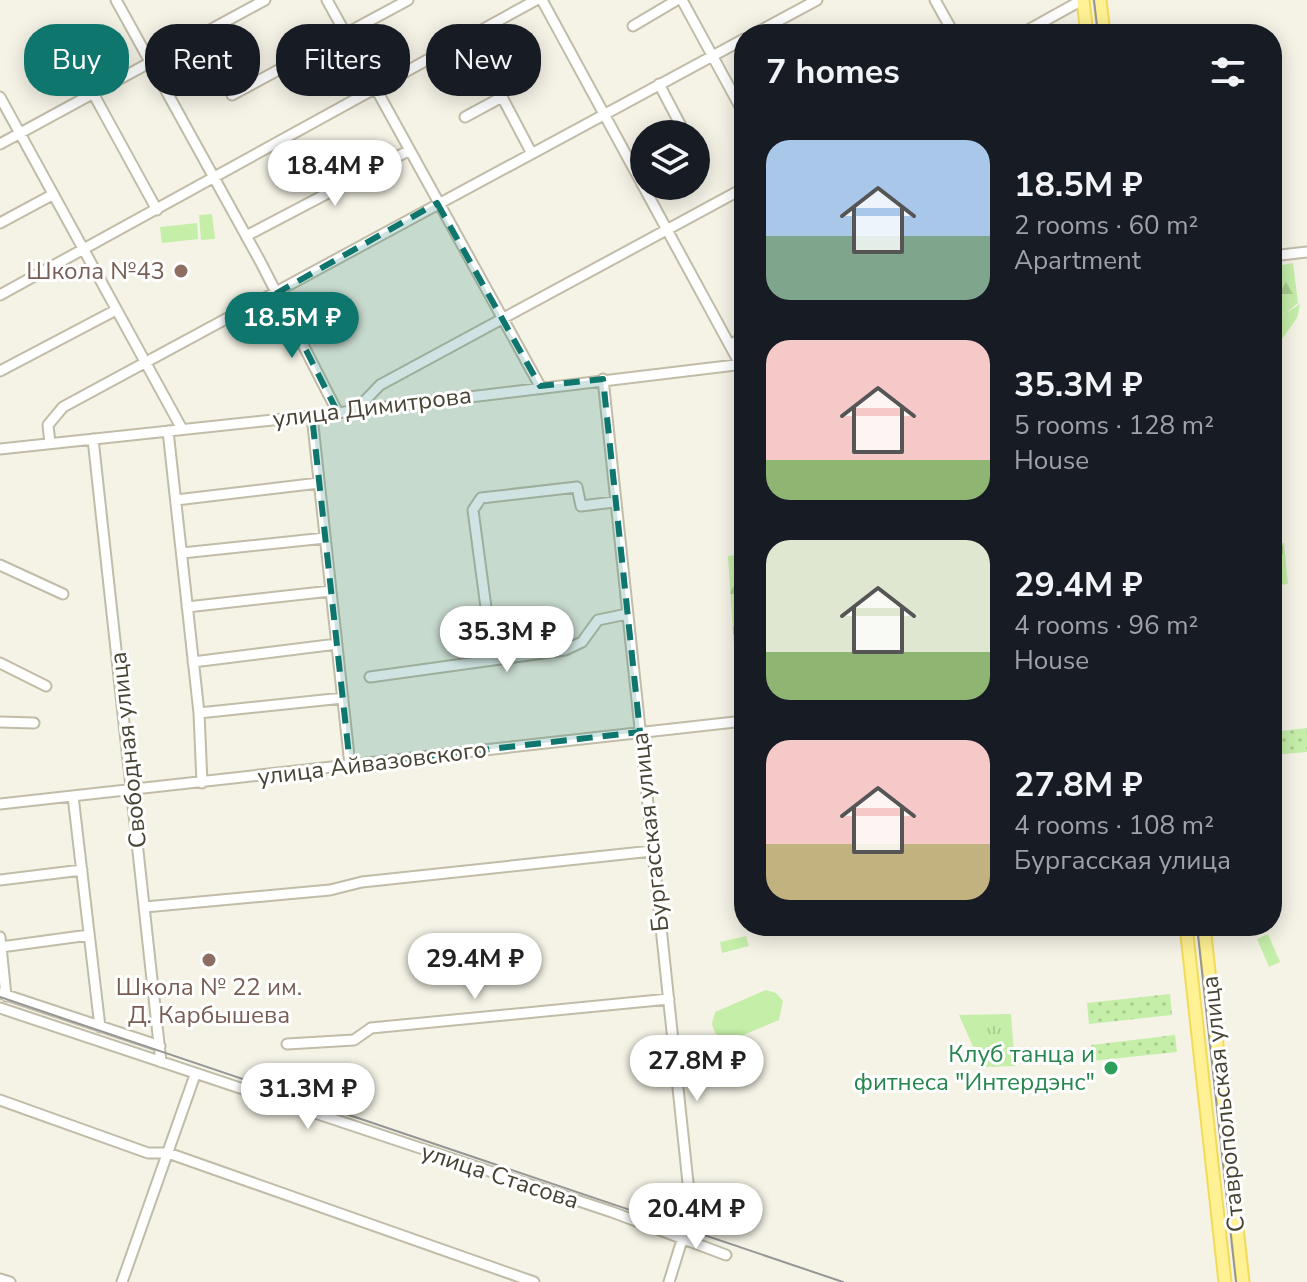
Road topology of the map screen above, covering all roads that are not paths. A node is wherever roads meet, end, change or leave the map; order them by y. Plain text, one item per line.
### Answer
1 (116, 0) edge
2 (265, 0) edge
3 (327, 0) edge
4 (408, 0) edge
5 (539, 0) edge
6 (679, 0) edge
7 (817, 0) edge
8 (935, 0) edge
9 (1082, 0) edge
10 (1100, 0) edge
11 (222, 24) edge
12 (340, 24) edge
13 (364, 24) edge
14 (773, 24) edge
15 (948, 24) edge
16 (1039, 24) edge
17 (1086, 24) edge
18 (1103, 24) edge
19 (633, 26) dead end
20 (734, 44) edge
21 (145, 55) edge
22 (713, 56) junction
23 (410, 70) edge
24 (659, 84) junction
25 (734, 95) edge
26 (92, 96) edge
27 (95, 96) edge
28 (168, 96) edge
29 (362, 96) edge
30 (380, 96) edge
31 (0, 97) edge
32 (603, 114) junction
33 (465, 117) dead end
34 (678, 120) edge
35 (20, 134) junction
36 (0, 144) edge
37 (410, 150) junction
38 (531, 152) junction
39 (214, 178) junction
40 (734, 193) edge
41 (52, 195) junction
42 (437, 203) junction
43 (157, 210) junction
44 (0, 223) edge
45 (667, 228) junction
46 (246, 236) junction
47 (83, 251) junction
48 (1307, 252) edge
49 (1282, 255) edge
50 (277, 293) junction
51 (0, 295) edge
52 (116, 310) junction
53 (502, 321) junction
54 (734, 343) edge
55 (730, 345) junction
56 (734, 351) edge
57 (146, 364) junction
58 (734, 365) edge
59 (0, 371) edge
60 (603, 379) junction
61 (540, 386) junction
62 (355, 411) junction
63 (338, 413) junction
64 (312, 416) junction
65 (182, 429) junction
66 (168, 431) junction
67 (93, 439) junction
68 (50, 443) junction
69 (0, 449) edge
70 (319, 483) junction
71 (176, 500) junction
72 (614, 502) junction
73 (325, 538) junction
74 (182, 553) junction
75 (0, 565) edge
76 (331, 591) junction
77 (63, 594) dead end
78 (187, 607) junction
79 (627, 614) junction
80 (487, 615) dead end
81 (337, 644) junction
82 (193, 662) junction
83 (0, 663) edge
84 (370, 677) dead end
85 (46, 686) dead end
86 (343, 698) junction
87 (199, 713) junction
88 (0, 722) edge
89 (734, 722) edge
90 (34, 723) dead end
91 (640, 732) junction
92 (350, 765) junction
93 (202, 783) junction
94 (133, 790) junction
95 (73, 796) junction
96 (0, 804) edge
97 (652, 851) junction
98 (82, 870) junction
99 (0, 880) edge
100 (145, 907) junction
101 (89, 935) junction
102 (1187, 936) edge
103 (1205, 936) edge
104 (0, 937) edge
105 (1, 947) edge
106 (3, 994) edge
107 (669, 999) junction
108 (0, 1008) edge
109 (100, 1027) junction
110 (287, 1044) dead end
111 (160, 1046) junction
112 (161, 1062) junction
113 (195, 1075) junction
114 (0, 1100) edge
115 (168, 1153) junction
116 (682, 1240) junction
117 (726, 1255) dead end
118 (0, 1279) edge
119 (10, 1282) edge
120 (122, 1282) edge
121 (534, 1282) edge
122 (669, 1282) edge
123 (1225, 1282) edge
124 (1243, 1282) edge

1 - 21 street
2 - 11 street
3 - 12 street
4 - 13 street
5 - 23 street
5 - 32 street
6 - 19 street
6 - 22 street
7 - 14 street
8 - 15 street
9 - 16 street
9 - 17 main road
10 - 18 main road
20 - 22 street
22 - 24 street
22 - 25 street
24 - 32 street
24 - 34 street
26 - 35 street
27 - 43 street
28 - 39 street
29 - 39 street
30 - 37 street
31 - 35 street
32 - 38 street
32 - 45 street
33 - 38 street
35 - 36 street
35 - 41 street
37 - 42 street
37 - 46 street
38 - 42 street
39 - 43 street
39 - 46 street
40 - 45 street
41 - 44 street
41 - 47 street
42 - 50 street
42 - 53 street
43 - 47 street
45 - 53 street
45 - 55 street
46 - 50 street
47 - 51 street
47 - 52 street
48 - 49 street
50 - 57 street
50 - 63 street
52 - 57 street
52 - 59 street
53 - 61 street
53 - 62 street
54 - 55 street
55 - 56 street
57 - 65 street
57 - 68 street
58 - 60 street, улица Димитрова
60 - 61 street, улица Димитрова
60 - 72 street, Бургасская улица
61 - 62 street, улица Димитрова
62 - 63 street, улица Димитрова
63 - 64 street, улица Димитрова
64 - 65 street, улица Димитрова
64 - 70 street
65 - 66 street, улица Димитрова
66 - 67 street, улица Димитрова
66 - 71 street
67 - 68 street, улица Димитрова
67 - 94 street, Свободная улица
68 - 69 street, улица Димитрова
70 - 71 street
70 - 73 street
71 - 74 street
72 - 79 street, Бургасская улица
72 - 80 street
73 - 74 street
73 - 76 street
74 - 78 street
75 - 77 street
76 - 78 street
76 - 81 street
78 - 82 street
79 - 84 street
79 - 91 street, Бургасская улица
81 - 82 street
81 - 86 street
82 - 87 street
83 - 85 street
86 - 87 street
86 - 92 street
87 - 93 street
88 - 90 street
89 - 91 street, улица Айвазовского
91 - 92 street, улица Айвазовского
91 - 97 street, Бургасская улица
92 - 93 street, улица Айвазовского
93 - 94 street, улица Айвазовского
94 - 95 street, улица Айвазовского
94 - 100 street, Свободная улица
95 - 96 street, улица Айвазовского
95 - 98 street
97 - 100 street
97 - 107 street, Бургасская улица
98 - 99 street
98 - 101 street
100 - 111 street, Свободная улица
101 - 105 street
101 - 109 street
102 - 123 main road, Ставропольская улица
103 - 124 main road, Ставропольская улица
104 - 105 street
105 - 106 street
106 - 109 street
107 - 110 street
107 - 116 street, Бургасская улица
108 - 112 street, улица Стасова
109 - 111 street
111 - 112 street, Свободная улица
112 - 113 street, улица Стасова
113 - 115 street
113 - 116 street, улица Стасова
114 - 115 street
115 - 120 street
115 - 121 street
116 - 117 street, улица Стасова
116 - 122 street, Бургасская улица
118 - 119 street

